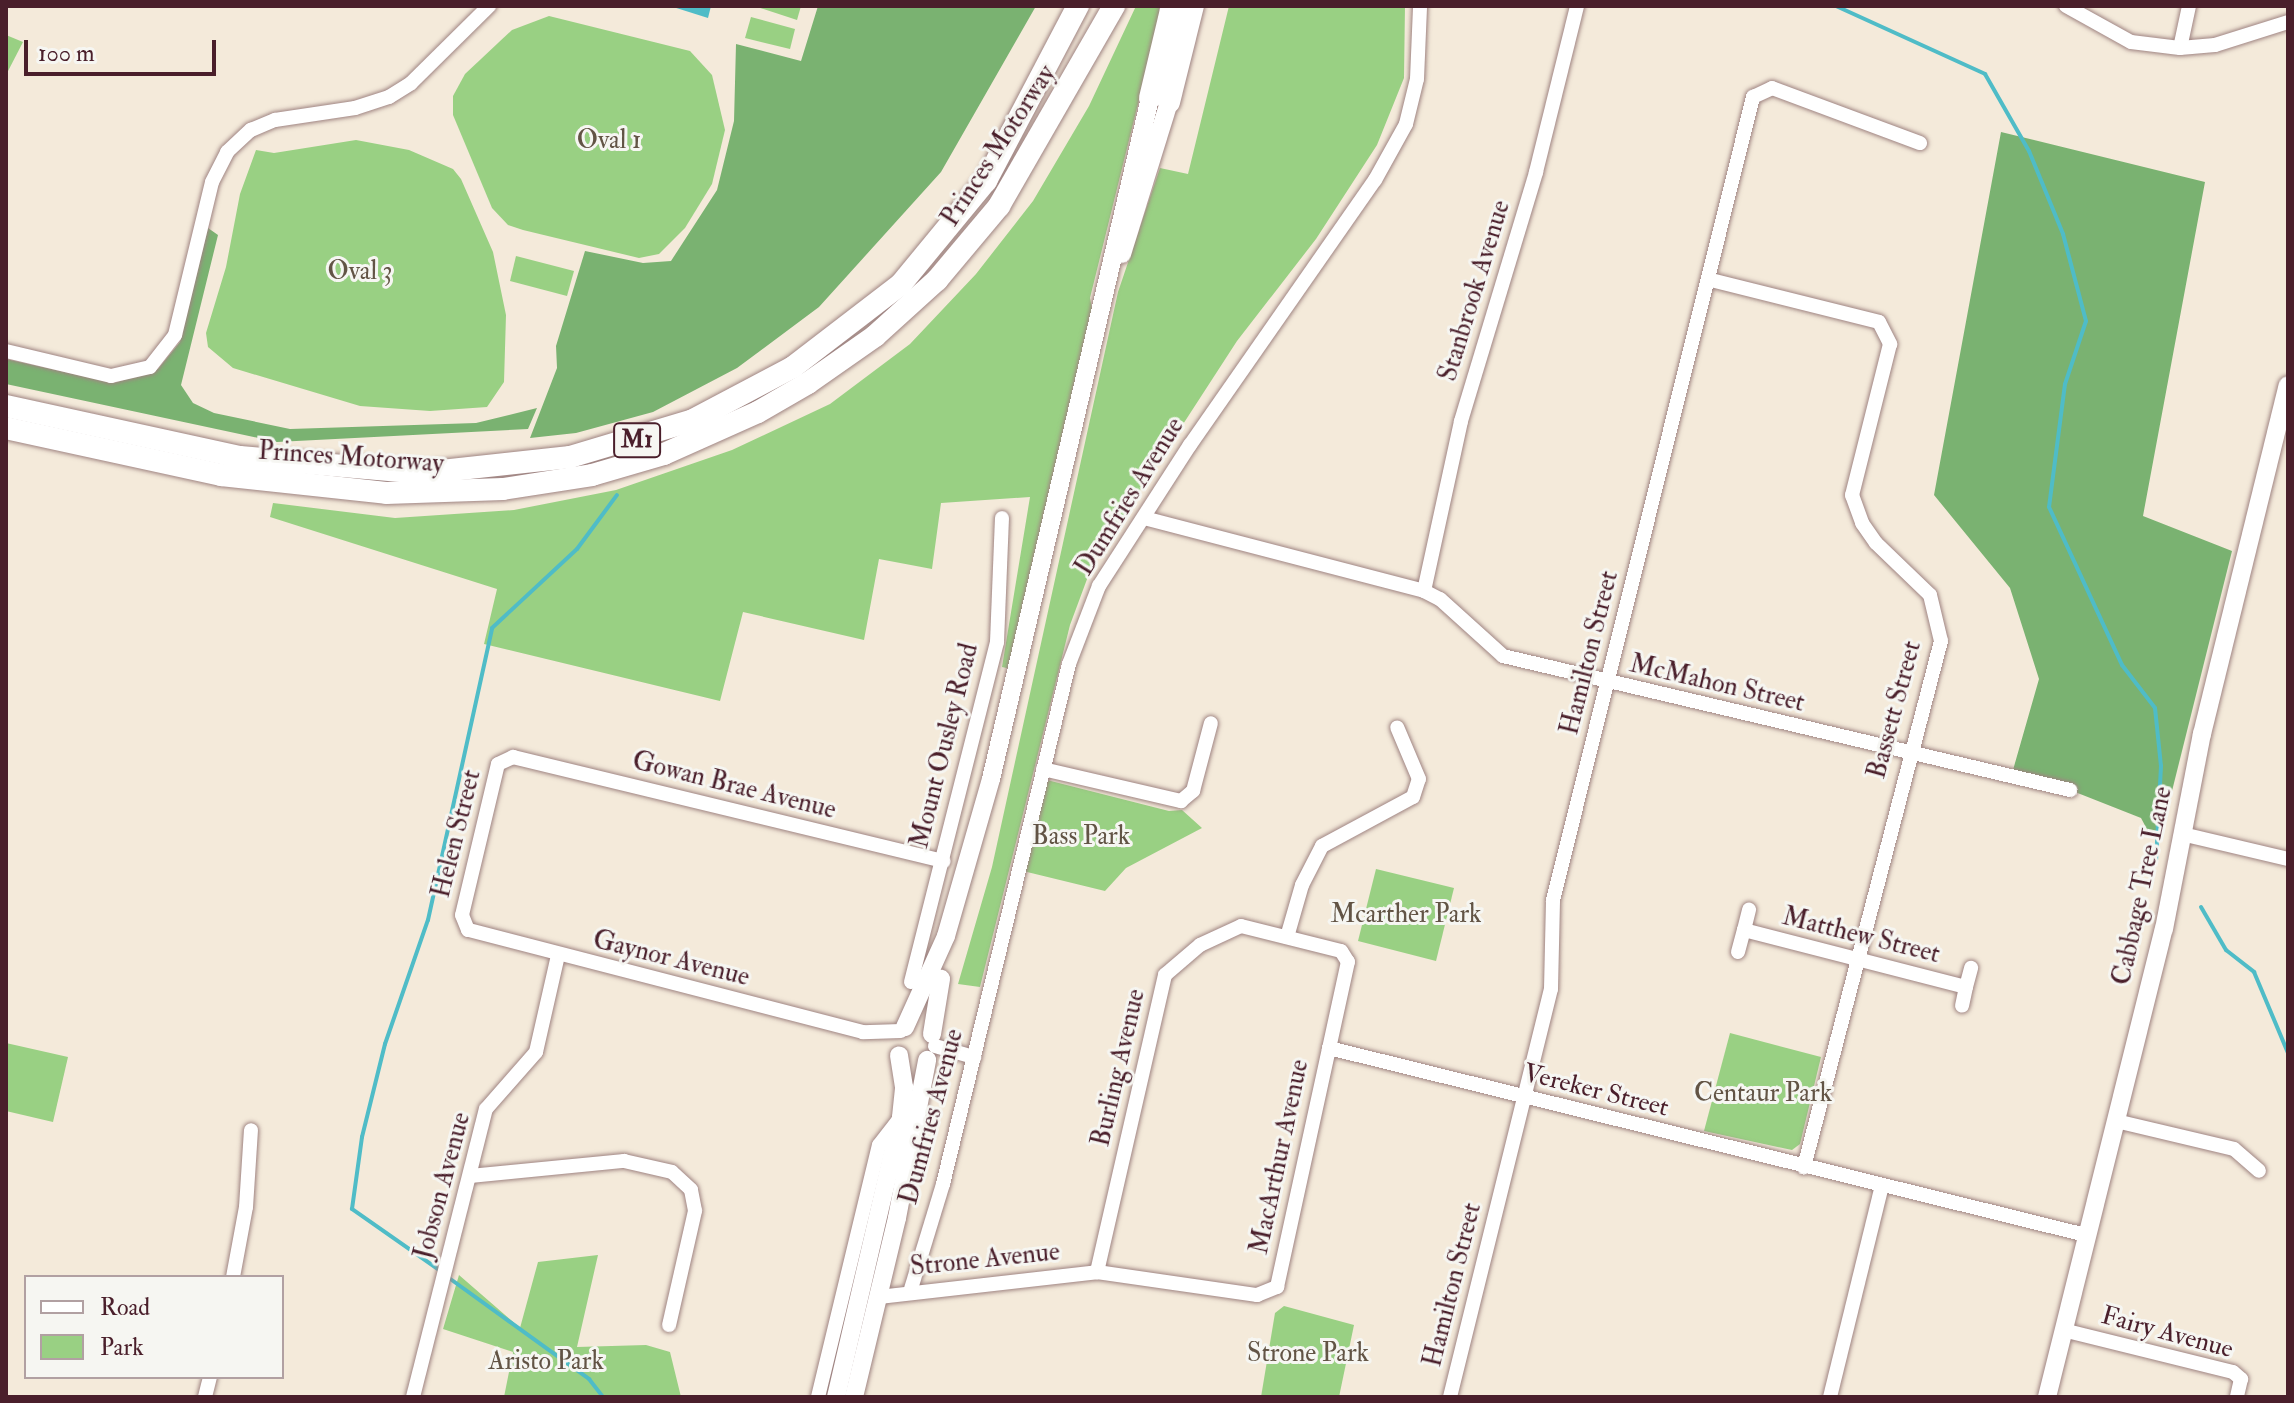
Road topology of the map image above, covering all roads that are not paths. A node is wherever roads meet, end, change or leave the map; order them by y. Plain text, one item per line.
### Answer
1 (489, 6) edge
2 (1078, 6) edge
3 (1114, 6) edge
4 (1123, 6) edge
5 (1165, 6) edge
6 (1172, 6) edge
7 (1193, 6) edge
8 (1420, 6) edge
9 (1577, 6) edge
10 (2066, 6) edge
11 (2189, 6) edge
12 (2288, 22) edge
13 (2180, 48) junction
14 (1160, 100) junction
15 (1920, 143) dead end
16 (964, 251) junction
17 (1711, 280) junction
18 (6, 351) edge
19 (2288, 385) edge
20 (6, 406) edge
21 (6, 428) edge
22 (1002, 518) dead end
23 (1144, 518) junction
24 (1424, 591) junction
25 (1608, 682) junction
26 (1211, 723) dead end
27 (1397, 727) dead end
28 (1908, 754) junction
29 (513, 757) joint
30 (1043, 769) junction
31 (991, 779) junction
32 (2070, 790) dead end
33 (2182, 834) junction
34 (2288, 859) edge
35 (944, 861) junction
36 (1749, 910) dead end
37 (468, 930) joint
38 (1744, 930) junction
39 (1287, 937) junction
40 (1738, 952) dead end
41 (558, 955) junction
42 (1855, 961) junction
43 (1971, 968) dead end
44 (911, 982) dead end
45 (1966, 987) junction
46 (1962, 1006) dead end
47 (903, 1029) junction
48 (863, 1032) junction
49 (931, 1047) junction
50 (1329, 1048) junction
51 (898, 1053) junction
52 (974, 1057) junction
53 (1524, 1097) junction
54 (901, 1117) junction
55 (2116, 1121) junction
56 (251, 1130) dead end
57 (1804, 1167) junction
58 (2259, 1171) dead end
59 (470, 1176) junction
60 (1882, 1186) junction
61 (2086, 1235) junction
62 (1097, 1272) junction
63 (233, 1275) edge
64 (910, 1292) junction
65 (879, 1297) junction
66 (669, 1325) dead end
67 (2063, 1330) junction
68 (413, 1397) edge
69 (818, 1397) edge
70 (836, 1397) edge
71 (854, 1397) edge
72 (1450, 1397) edge
73 (1830, 1397) edge
74 (2047, 1397) edge
75 (2237, 1397) edge

1 - 18 street
2 - 20 highway, Princes Motorway / M1
3 - 16 highway, Princes Motorway / M1
4 - 16 highway
5 - 14 highway
6 - 14 highway
7 - 14 highway
8 - 23 street, Dumfries Avenue
9 - 24 street, Stanbrook Avenue
10 - 13 street
11 - 13 street
12 - 13 street
14 - 31 main road, Mount Ousley Road
15 - 17 street, Hamilton Street
16 - 21 highway, Princes Motorway / M1
17 - 25 street, Hamilton Street
17 - 28 street, Bassett Street
19 - 33 main road, Cabbage Tree Lane
22 - 35 street, Mount Ousley Road
23 - 24 street, McMahon Street
23 - 30 street, Dumfries Avenue
24 - 25 street, McMahon Street
25 - 28 street, McMahon Street
25 - 53 street, Hamilton Street
26 - 30 street
27 - 39 street
28 - 32 street, McMahon Street
28 - 42 street, Bassett Street
29 - 35 street, Gowan Brae Avenue
29 - 37 street, Helen Street
30 - 52 street, Dumfries Avenue
31 - 47 main road, Mount Ousley Road
31 - 49 main road, Mount Ousley Road
33 - 34 street
33 - 55 main road, Cabbage Tree Lane
35 - 44 street, Mount Ousley Road
36 - 38 street, Matthew Street
37 - 41 street, Gaynor Avenue
38 - 40 street, Matthew Street
38 - 42 street, Matthew Street
39 - 50 street, Burling Avenue
39 - 62 street, Burling Avenue
41 - 48 street, Gaynor Avenue
41 - 59 street, Jobson Avenue
42 - 45 street, Matthew Street
42 - 57 street, Bassett Street
43 - 45 street, Matthew Street
45 - 46 street, Matthew Street
47 - 48 street, Gaynor Avenue
47 - 49 main road
47 - 51 main road, Mount Ousley Road
48 - 51 street, Gaynor Avenue
49 - 51 main road
49 - 52 street
49 - 65 main road, Mount Ousley Road
50 - 53 street, Vereker Street
50 - 62 street, MacArthur Avenue
51 - 54 main road
52 - 64 street, Dumfries Avenue
53 - 57 street, Vereker Street
53 - 72 street, Hamilton Street
54 - 69 street
54 - 70 main road
55 - 58 street
55 - 61 main road, Cabbage Tree Lane
56 - 63 street
57 - 60 street, Vereker Street
59 - 66 street
59 - 68 street, Jobson Avenue
60 - 61 street, Vereker Street
60 - 73 street
61 - 67 main road, Cabbage Tree Lane
62 - 64 street, Strone Avenue
64 - 65 street, Strone Avenue
65 - 71 main road, Mount Ousley Road
67 - 74 main road, Cabbage Tree Lane
67 - 75 street, Fairy Avenue

